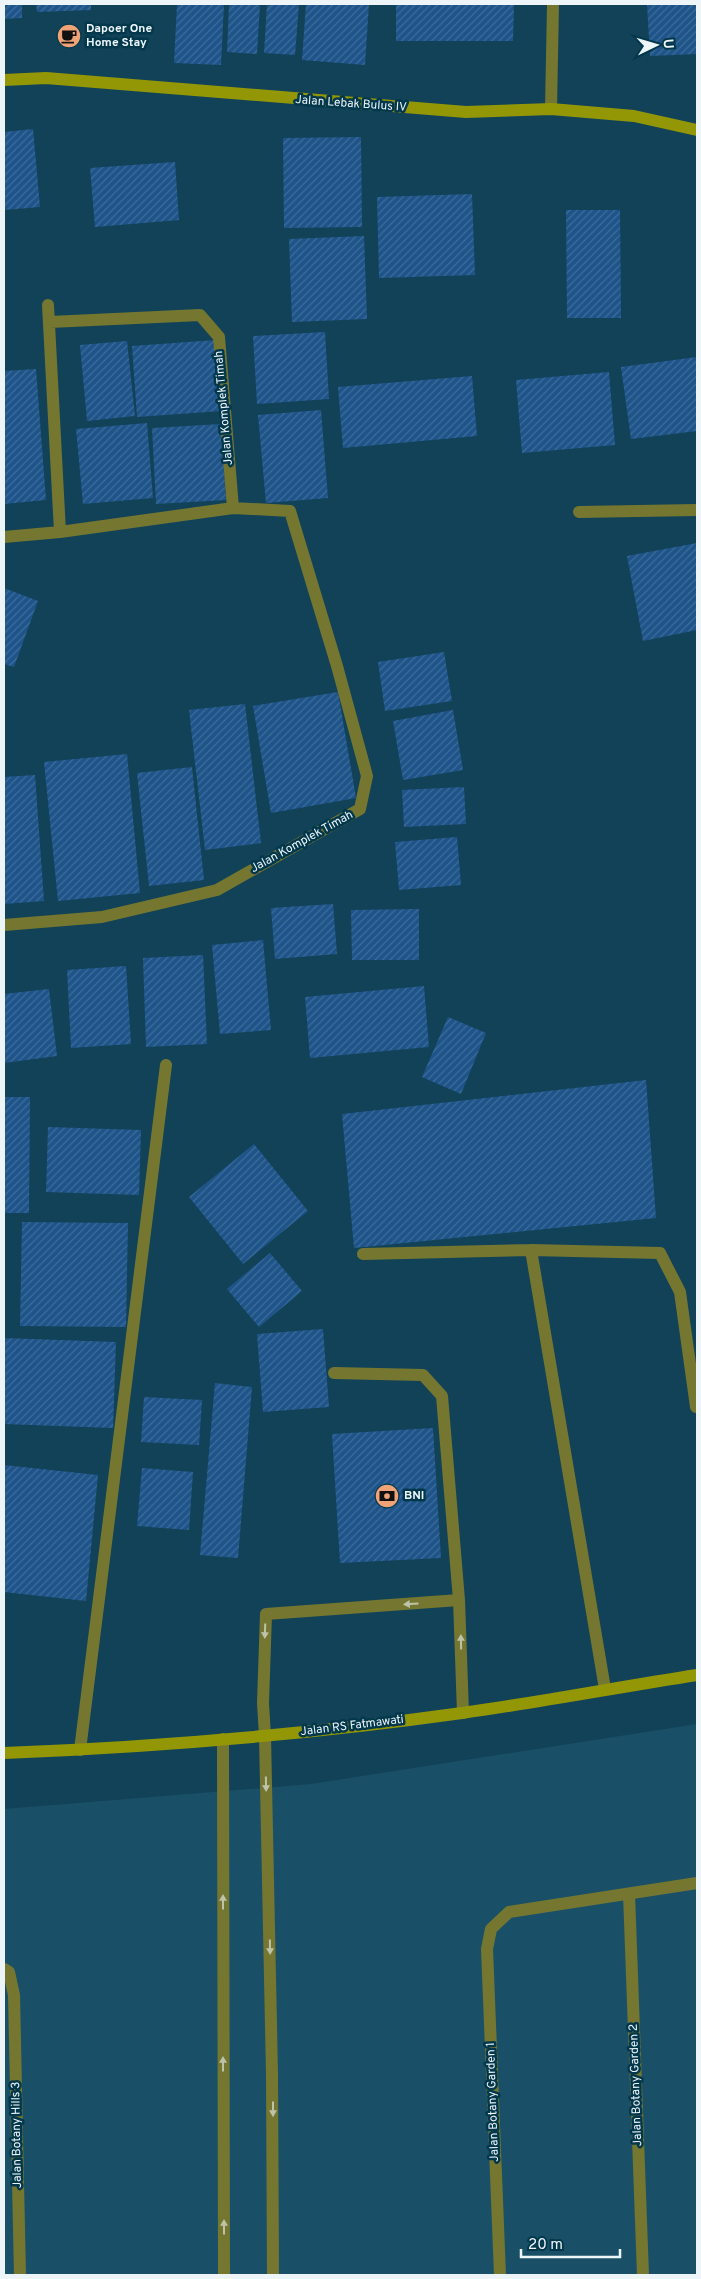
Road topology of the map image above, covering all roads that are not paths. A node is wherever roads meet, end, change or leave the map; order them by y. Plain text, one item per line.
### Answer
1 (553, 4) edge
2 (4, 80) edge
3 (551, 109) junction
4 (697, 130) edge
5 (48, 305) dead end
6 (50, 322) junction
7 (233, 508) junction
8 (697, 510) edge
9 (579, 512) dead end
10 (60, 532) junction
11 (4, 537) edge
12 (4, 925) edge
13 (166, 1065) dead end
14 (531, 1250) junction
15 (363, 1254) dead end
16 (334, 1373) dead end
17 (696, 1407) edge
18 (459, 1600) junction
19 (697, 1675) edge
20 (605, 1689) junction
21 (463, 1713) junction
22 (265, 1736) junction
23 (223, 1739) junction
24 (80, 1750) junction
25 (4, 1753) edge
26 (697, 1884) edge
27 (629, 1894) junction
28 (4, 1969) edge
29 (20, 2275) edge
30 (224, 2275) edge
31 (273, 2275) edge
32 (500, 2275) edge
33 (643, 2275) edge

1 - 3 street
2 - 3 main road, Jalan Lebak Bulus IV
3 - 4 main road, Jalan Lebak Bulus IV
5 - 6 street
6 - 7 street, Jalan Komplek Timah
6 - 10 street
7 - 10 street, Jalan Komplek Timah
7 - 12 street, Jalan Komplek Timah
8 - 9 street
10 - 11 street, Jalan Komplek Timah
13 - 24 street
14 - 15 street
14 - 17 street
14 - 20 street
16 - 18 street
21 -> 18 street
18 -> 22 street
19 - 20 main road, Jalan RS Fatmawati
20 - 21 main road, Jalan RS Fatmawati
21 - 22 main road, Jalan RS Fatmawati
22 - 23 main road, Jalan RS Fatmawati
22 -> 31 street
23 - 24 main road, Jalan RS Fatmawati
30 -> 23 street
24 - 25 main road, Jalan RS Fatmawati
26 - 27 street
27 - 32 street, Jalan Botany Garden 1
27 - 33 street, Jalan Botany Garden 2
28 - 29 street, Jalan Botany Hills 3

